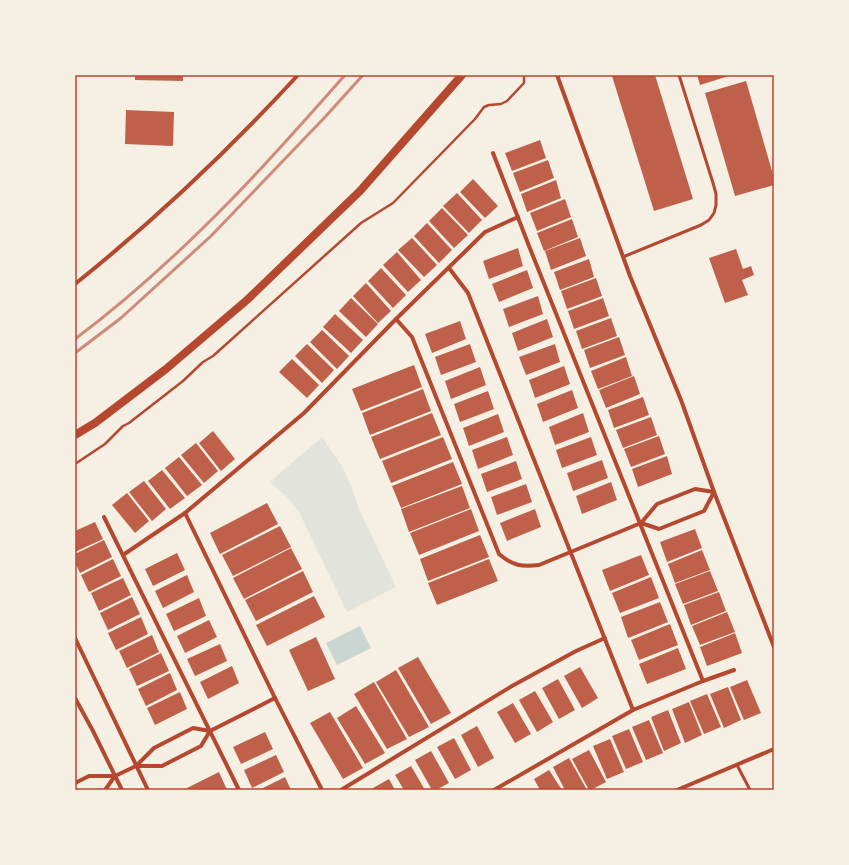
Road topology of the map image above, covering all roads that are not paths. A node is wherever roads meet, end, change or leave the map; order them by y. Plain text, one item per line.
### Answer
1 (298, 75) edge
2 (462, 75) edge
3 (557, 75) edge
4 (678, 75) edge
5 (494, 153) dead end
6 (518, 217) junction
7 (623, 258) junction
8 (449, 268) junction
9 (75, 283) edge
10 (396, 319) junction
11 (75, 436) edge
12 (714, 492) junction
13 (185, 513) junction
14 (104, 516) dead end
15 (641, 523) junction
16 (571, 551) junction
17 (123, 555) junction
18 (75, 638) edge
19 (605, 638) junction
20 (774, 647) edge
21 (734, 670) dead end
22 (703, 681) junction
23 (75, 698) edge
24 (275, 698) junction
25 (633, 710) junction
26 (210, 731) junction
27 (774, 749) edge
28 (737, 765) junction
29 (136, 766) junction
30 (115, 776) junction
31 (75, 783) edge
32 (105, 790) edge
33 (122, 790) edge
34 (148, 790) edge
35 (239, 790) edge
36 (322, 790) edge
37 (341, 790) edge
38 (494, 790) edge
39 (677, 790) edge
40 (750, 790) edge

1 - 9 street
2 - 11 main road
3 - 7 street
4 - 7 lane
5 - 6 street
6 - 8 street
6 - 15 street
7 - 12 street
8 - 10 street
8 - 16 street
10 - 13 street
10 - 16 street
12 - 15 street
12 - 15 street
12 - 20 street
13 - 17 street
13 - 24 street
14 - 17 street
15 - 16 street
15 - 22 street
16 - 19 street
17 - 26 street
18 - 29 street
19 - 25 street
19 - 37 street
21 - 22 street
22 - 25 street
23 - 30 street
24 - 26 street
24 - 36 street
25 - 38 street
26 - 29 street
26 - 29 street
26 - 35 street
27 - 28 street
28 - 39 street
28 - 40 lane
29 - 30 street
29 - 34 street
30 - 31 street
30 - 32 street
30 - 33 street

